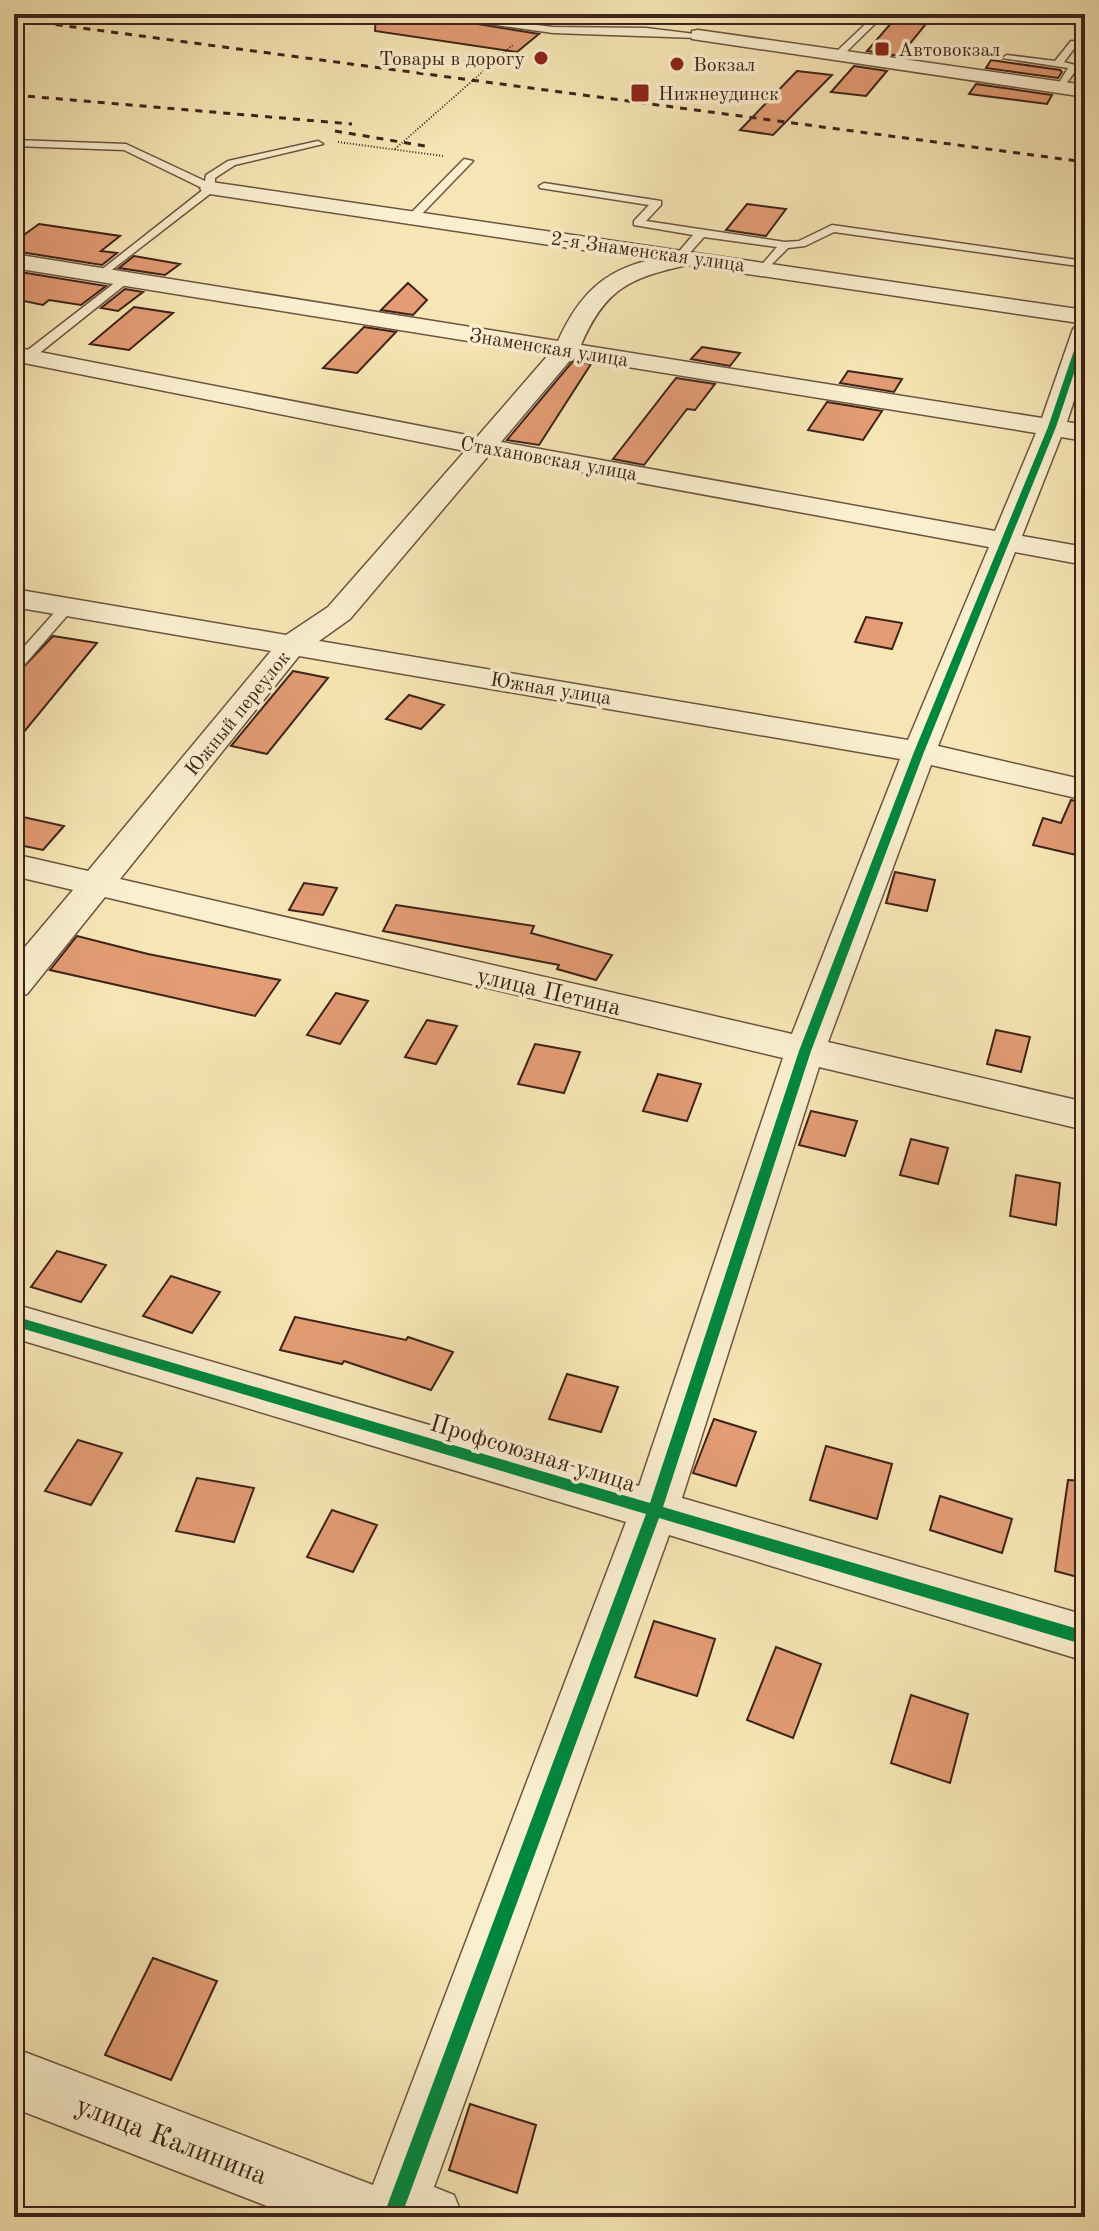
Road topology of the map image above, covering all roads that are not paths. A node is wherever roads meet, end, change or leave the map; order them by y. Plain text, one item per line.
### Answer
1 (423, 14) edge
2 (721, 14) edge
3 (881, 14) edge
4 (739, 22) dead end
5 (698, 35) junction
6 (724, 38) junction
7 (1085, 45) edge
8 (838, 55) junction
9 (1007, 58) dead end
10 (1057, 64) junction
11 (1061, 88) junction
12 (1085, 91) edge
13 (14, 143) edge
14 (318, 144) dead end
15 (468, 161) dead end
16 (544, 186) dead end
17 (211, 188) junction
18 (413, 217) junction
19 (701, 233) junction
20 (785, 245) junction
21 (687, 256) junction
22 (14, 261) edge
23 (1085, 264) edge
24 (765, 268) junction
25 (100, 276) junction
26 (125, 280) junction
27 (1085, 317) edge
28 (1083, 339) edge
29 (566, 350) junction
30 (21, 355) edge
31 (1068, 430) edge
32 (482, 446) junction
33 (1003, 541) junction
34 (1085, 556) edge
35 (14, 598) edge
36 (67, 607) junction
37 (292, 645) junction
38 (14, 668) edge
39 (919, 752) junction
40 (1085, 790) edge
41 (14, 865) edge
42 (97, 884) junction
43 (14, 985) edge
44 (805, 1051) junction
45 (1085, 1116) edge
46 (14, 1321) edge
47 (654, 1512) junction
48 (1085, 1638) edge
49 (14, 2078) edge
50 (375, 2217) edge
51 (392, 2217) edge
52 (421, 2217) edge
53 (432, 2217) edge

1 - 5 lane
2 - 5 street
3 - 8 lane
4 - 6 street
5 - 6 street
6 - 8 street
7 - 10 lane
8 - 11 street
9 - 10 lane
10 - 11 lane
11 - 12 street
13 - 17 lane
14 - 17 lane
15 - 18 lane
16 - 19 lane
17 - 18 street, 2-я Знаменская улица
17 - 25 lane
18 - 21 street, 2-я Знаменская улица
19 - 20 lane
19 - 21 lane
20 - 23 lane
20 - 24 lane
21 - 24 street, 2-я Знаменская улица
21 - 29 street, Южный переулок
22 - 25 street, Знаменская улица
24 - 27 street, 2-я Знаменская улица
25 - 26 street, Знаменская улица
26 - 29 street, Знаменская улица
26 - 30 lane
28 - 31 street
29 - 31 street, Знаменская улица
29 - 32 street, Южный переулок
30 - 32 street, Стахановская улица
31 - 33 street
32 - 33 street, Стахановская улица
32 - 37 street, Южный переулок
33 - 34 street, Стахановская улица
33 - 39 street
35 - 36 street, Южная улица
36 - 37 street, Южная улица
36 - 38 lane
37 - 39 street, Южная улица
37 - 42 street, Южный переулок
39 - 40 street, Южная улица
39 - 44 street
41 - 42 street, улица Петина
42 - 43 street, Южный переулок
42 - 44 street, улица Петина
44 - 45 street, улица Петина
44 - 47 street
46 - 47 street, Профсоюзная улица
47 - 48 street, Профсоюзная улица
47 - 51 street
49 - 50 street, улица Калинина
52 - 53 street

